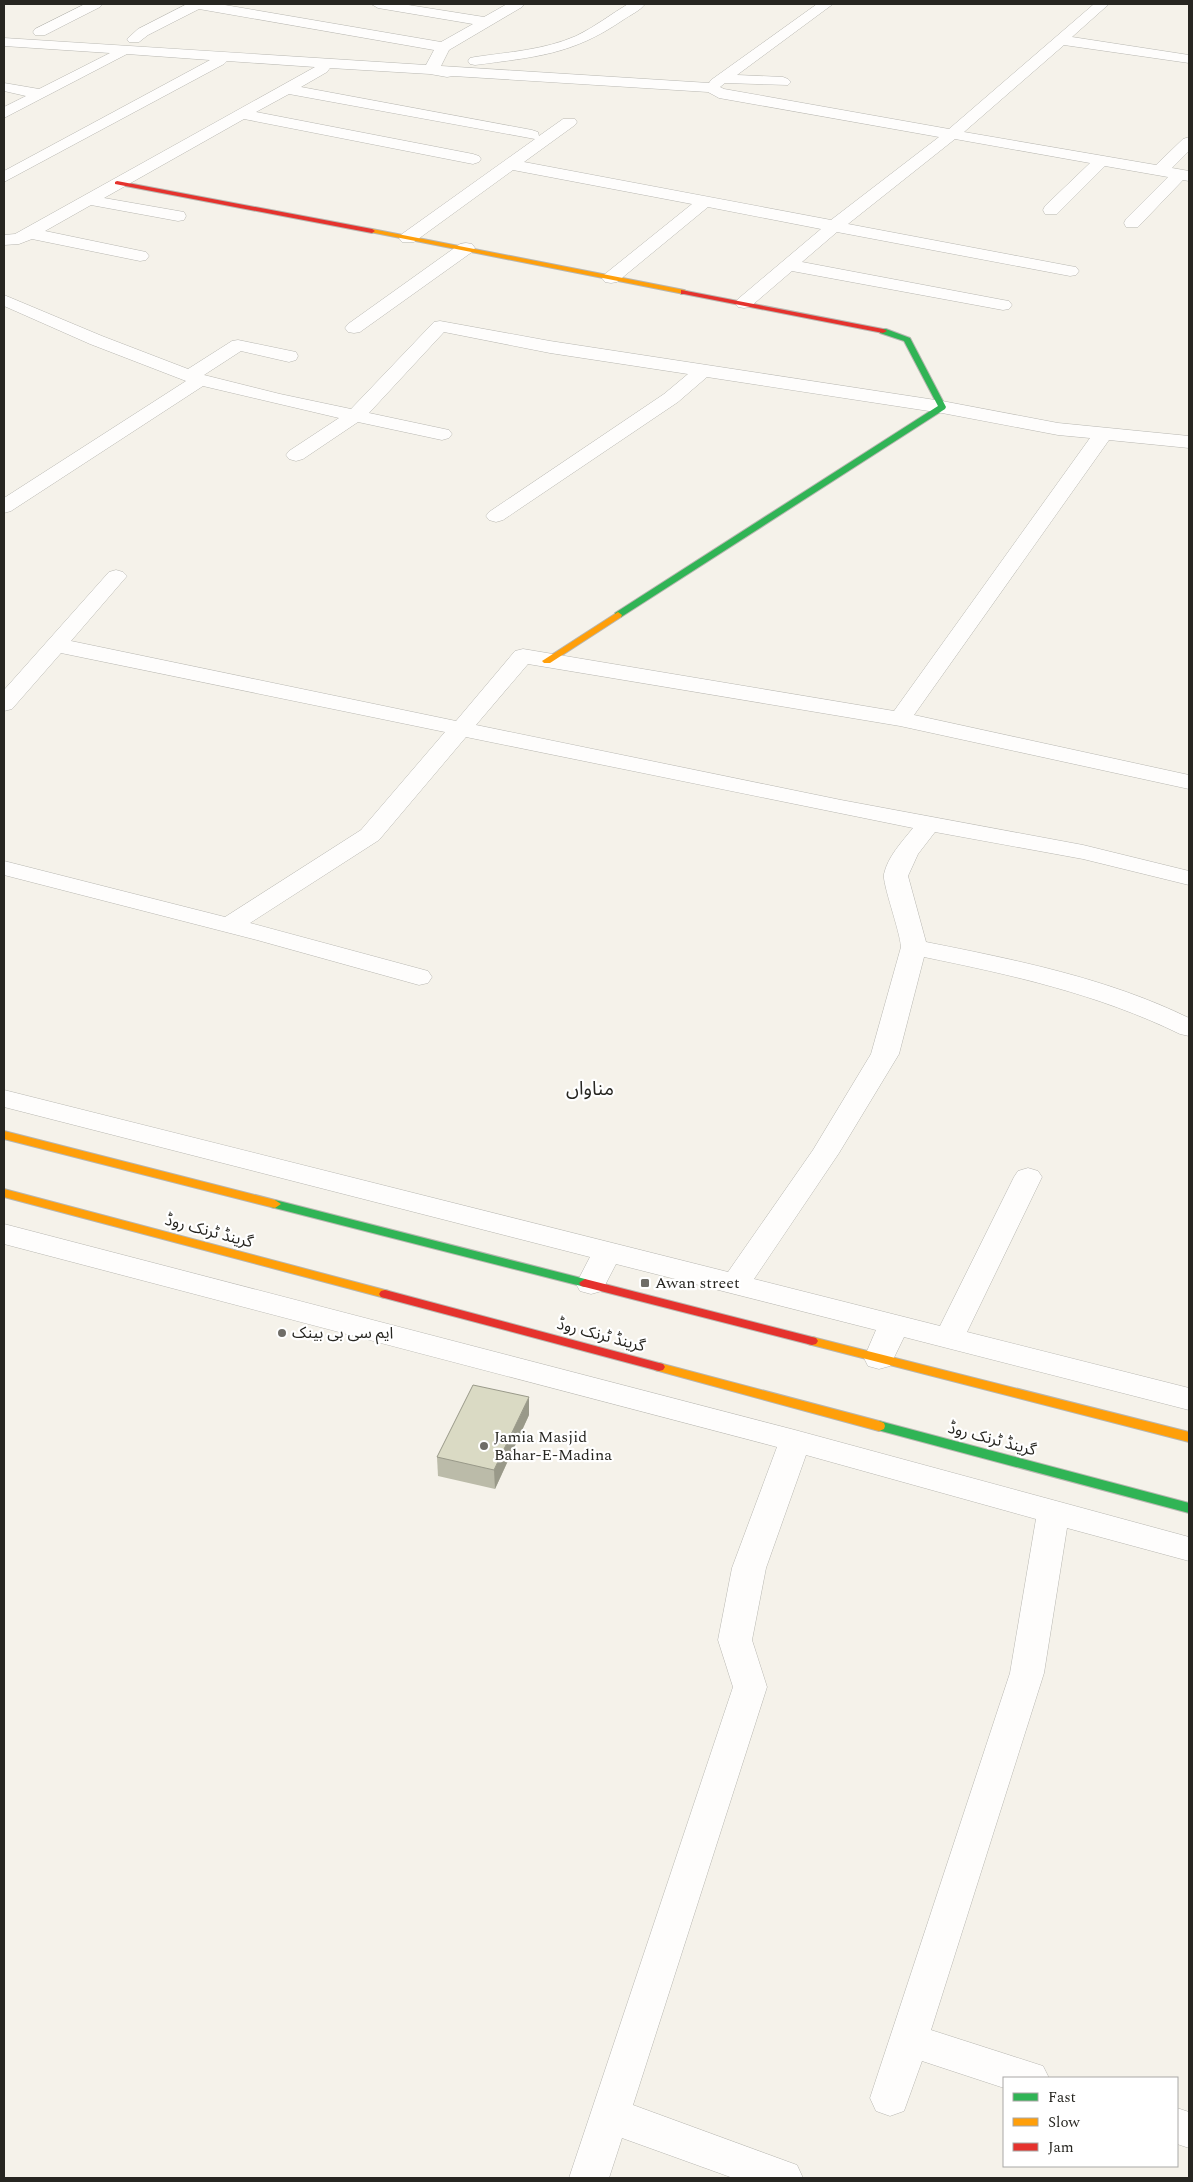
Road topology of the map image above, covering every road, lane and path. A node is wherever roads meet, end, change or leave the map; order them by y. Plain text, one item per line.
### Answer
1 (95, 4) edge
2 (197, 4) edge
3 (378, 4) edge
4 (517, 4) edge
5 (826, 4) edge
6 (1102, 4) edge
7 (654, 8) dead end
8 (639, 10) edge
9 (488, 22) junction
10 (4, 29) edge
11 (40, 32) junction
12 (1061, 40) junction
13 (4, 42) edge
14 (572, 42) junction
15 (129, 44) junction
16 (592, 46) junction
17 (224, 56) junction
18 (438, 59) junction
19 (1189, 59) edge
20 (475, 61) junction
21 (326, 63) junction
22 (566, 66) junction
23 (595, 81) junction
24 (783, 82) dead end
25 (716, 83) junction
26 (4, 87) edge
27 (287, 89) junction
28 (539, 91) dead end
29 (41, 94) junction
30 (584, 95) dead end
31 (4, 113) edge
32 (241, 114) junction
33 (569, 122) dead end
34 (532, 134) dead end
35 (951, 135) junction
36 (1187, 146) edge
37 (473, 158) dead end
38 (1102, 160) junction
39 (509, 164) junction
40 (1161, 170) junction
41 (1184, 175) edge
42 (4, 177) edge
43 (117, 183) junction
44 (88, 200) junction
45 (704, 202) junction
46 (1050, 210) dead end
47 (178, 216) dead end
48 (1132, 224) dead end
49 (834, 226) junction
50 (29, 233) junction
51 (408, 238) junction
52 (4, 240) edge
53 (466, 248) junction
54 (140, 256) dead end
55 (789, 265) junction
56 (1070, 271) dead end
57 (611, 278) junction
58 (4, 300) edge
59 (744, 303) junction
60 (1003, 305) dead end
61 (354, 328) dead end
62 (289, 356) dead end
63 (703, 370) junction
64 (195, 378) junction
65 (942, 407) junction
66 (355, 416) junction
67 (442, 434) dead end
68 (1103, 434) junction
69 (1189, 442) edge
70 (296, 455) dead end
71 (4, 507) edge
72 (496, 516) dead end
73 (116, 576) dead end
74 (56, 645) junction
75 (547, 660) junction
76 (4, 704) edge
77 (900, 719) junction
78 (461, 729) junction
79 (1189, 782) edge
80 (928, 825) junction
81 (4, 868) edge
82 (1189, 878) edge
83 (228, 926) junction
84 (914, 947) junction
85 (420, 978) dead end
86 (1189, 1028) edge
87 (4, 1099) edge
88 (4, 1135) edge
89 (1028, 1177) dead end
90 (4, 1193) edge
91 (4, 1234) edge
92 (607, 1252) junction
93 (591, 1284) junction
94 (735, 1285) junction
95 (894, 1325) junction
96 (949, 1339) junction
97 (879, 1358) junction
98 (1189, 1399) edge
99 (1189, 1437) edge
100 (795, 1441) junction
101 (1189, 1508) edge
102 (1053, 1513) junction
103 (1189, 1550) edge
104 (909, 2040) junction
105 (1026, 2077) edge
106 (890, 2098) dead end
107 (610, 2115) junction
108 (589, 2178) edge
109 (783, 2178) edge

1 - 11 street
2 - 15 street
2 - 18 street
3 - 9 street
4 - 9 street
5 - 25 street
6 - 12 street
7 - 8 street
8 - 14 street
8 - 16 street
9 - 18 street
10 - 11 street
11 - 15 street
12 - 19 street
12 - 35 street
13 - 15 street
14 - 16 street
14 - 20 street
15 - 17 street
15 - 18 street
15 - 29 street
16 - 22 street
17 - 21 street
17 - 42 street
18 - 20 street
18 - 21 street
18 - 22 street
18 - 28 street
20 - 22 street
21 - 27 street
22 - 23 street
22 - 25 street
23 - 25 street
23 - 30 street
24 - 25 street
25 - 35 street
26 - 29 street
27 - 32 street
27 - 34 street
29 - 31 street
32 - 37 street
32 - 43 street
33 - 39 street
35 - 38 street
35 - 49 street
36 - 40 street
38 - 40 street
38 - 46 street
39 - 45 street
39 - 51 street
40 - 41 street
41 - 48 street
43 - 44 street
43 - 51 main road
44 - 47 street
44 - 50 street
45 - 49 street
45 - 57 street
49 - 55 street
49 - 56 street
50 - 52 street
50 - 54 street
51 - 53 main road
53 - 57 main road
53 - 61 street
55 - 59 street
55 - 60 street
57 - 59 main road
58 - 64 street
59 - 65 main road
62 - 64 street
63 - 65 street
63 - 66 street
63 - 72 street
64 - 66 street
64 - 71 street
65 - 68 street
65 - 75 main road
66 - 67 street
66 - 70 street
68 - 69 street
68 - 77 street
73 - 74 street
74 - 76 street
74 - 78 street
75 - 77 street
75 - 78 street
77 - 79 street
78 - 80 street
78 - 83 street
80 - 82 street
80 - 84 street
81 - 83 street
83 - 85 street
84 - 86 street
84 - 94 street
87 - 92 street
88 - 93 main road
89 - 96 street
90 - 101 main road, گرینڈ ٹرنک روڈ
91 - 100 street
92 - 93 street
92 - 94 street
93 - 97 main road
94 - 95 street
95 - 96 street
95 - 97 street
96 - 98 street
97 - 99 main road
100 - 102 street
100 - 107 street
102 - 103 street
102 - 104 street
104 - 105 street
104 - 106 street
107 - 108 street
107 - 109 street

